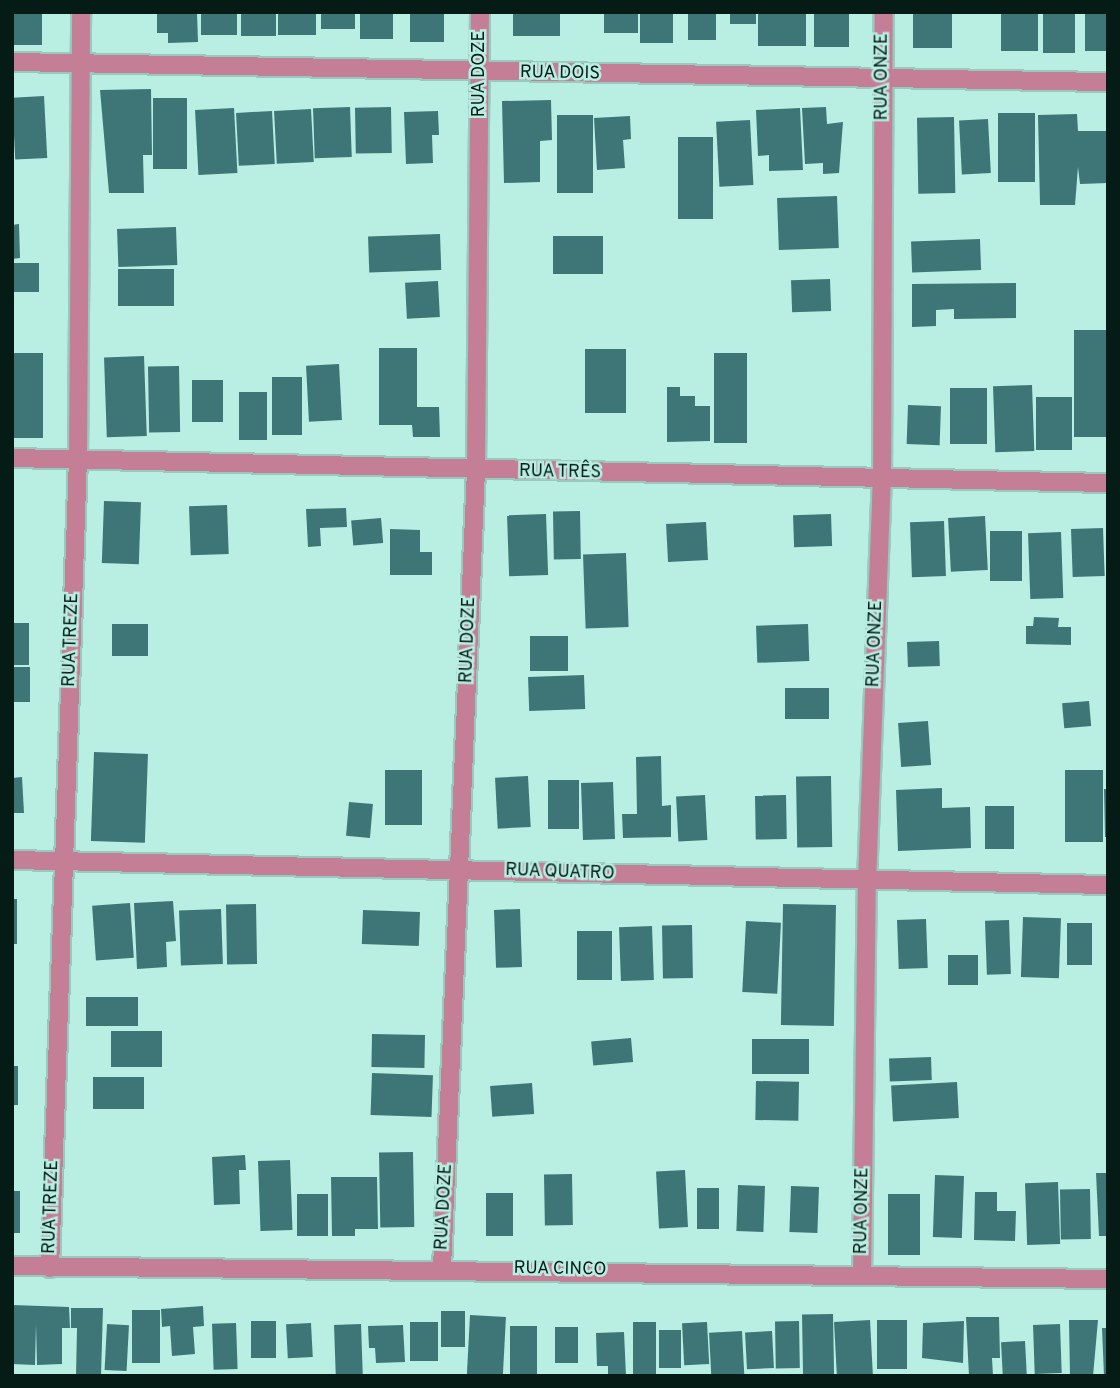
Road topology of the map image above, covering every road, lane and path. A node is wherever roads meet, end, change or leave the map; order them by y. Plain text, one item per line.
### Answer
1 (81, 12) edge
2 (480, 12) edge
3 (884, 12) edge
4 (12, 62) edge
5 (82, 63) junction
6 (480, 72) junction
7 (883, 79) junction
8 (1108, 82) edge
9 (12, 458) edge
10 (78, 460) junction
11 (475, 471) junction
12 (882, 481) junction
13 (1108, 483) edge
14 (12, 860) edge
15 (64, 861) junction
16 (461, 870) junction
17 (867, 883) junction
18 (1108, 886) edge
19 (12, 1266) edge
20 (50, 1268) junction
21 (442, 1268) junction
22 (862, 1276) junction
23 (1108, 1279) edge

1 - 5 street, RUA TREZE
2 - 6 street, RUA DOZE
3 - 7 street, RUA ONZE
4 - 5 street, RUA DOIS
5 - 6 street, RUA DOIS
5 - 10 street, RUA TREZE
6 - 7 street, RUA DOIS
6 - 11 street, RUA DOZE
7 - 8 street, RUA DOIS
7 - 12 street, RUA ONZE
9 - 10 street, RUA TRÊS
10 - 11 street, RUA TRÊS
10 - 15 street, RUA TREZE
11 - 12 street, RUA TRÊS
11 - 16 street, RUA DOZE
12 - 13 street, RUA TRÊS
12 - 17 street, RUA ONZE
14 - 15 street, RUA QUATRO
15 - 16 street, RUA QUATRO
15 - 20 street, RUA TREZE
16 - 17 street, RUA QUATRO
16 - 21 street, RUA DOZE
17 - 18 street, RUA QUATRO
17 - 22 street, RUA ONZE
19 - 20 street, RUA CINCO
20 - 21 street, RUA CINCO
21 - 22 street, RUA CINCO
22 - 23 street, RUA CINCO

